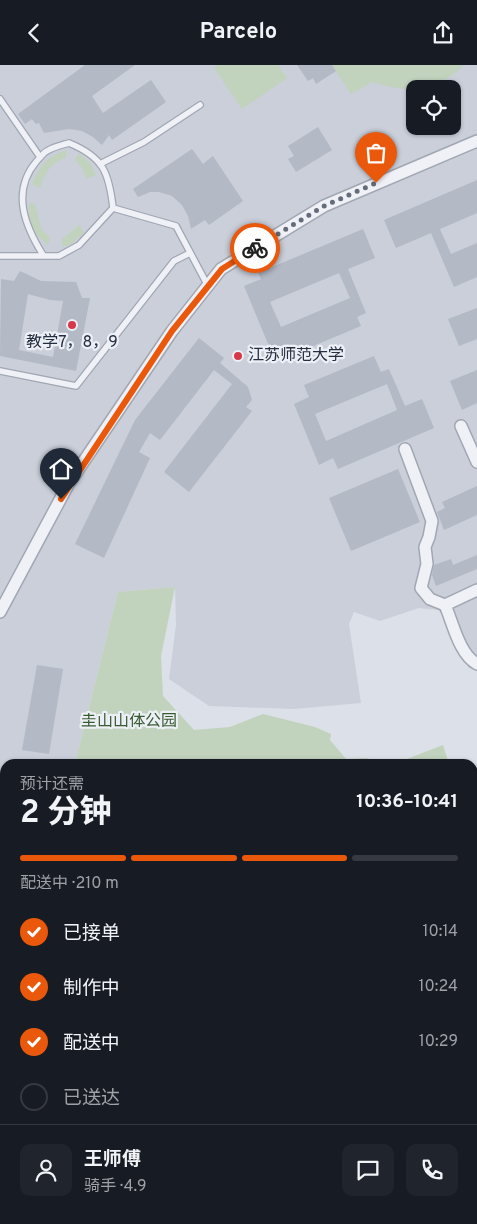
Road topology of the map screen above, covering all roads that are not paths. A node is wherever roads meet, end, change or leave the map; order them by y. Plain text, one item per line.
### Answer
1 (0, 99) edge
2 (200, 105) dead end
3 (477, 141) edge
4 (40, 157) junction
5 (100, 164) junction
6 (113, 208) junction
7 (190, 253) junction
8 (43, 255) junction
9 (0, 257) edge
10 (208, 286) junction
11 (0, 371) edge
12 (461, 426) dead end
13 (405, 449) dead end
14 (477, 463) edge
15 (477, 590) edge
16 (445, 605) junction
17 (0, 612) edge
18 (477, 664) edge

1 - 4 lane
2 - 5 lane
3 - 10 street
4 - 5 lane
4 - 8 lane
5 - 6 lane
6 - 7 lane
6 - 8 lane
7 - 10 lane
7 - 11 lane
8 - 9 lane
10 - 17 street
12 - 14 street
13 - 16 street
15 - 16 street
16 - 18 street

